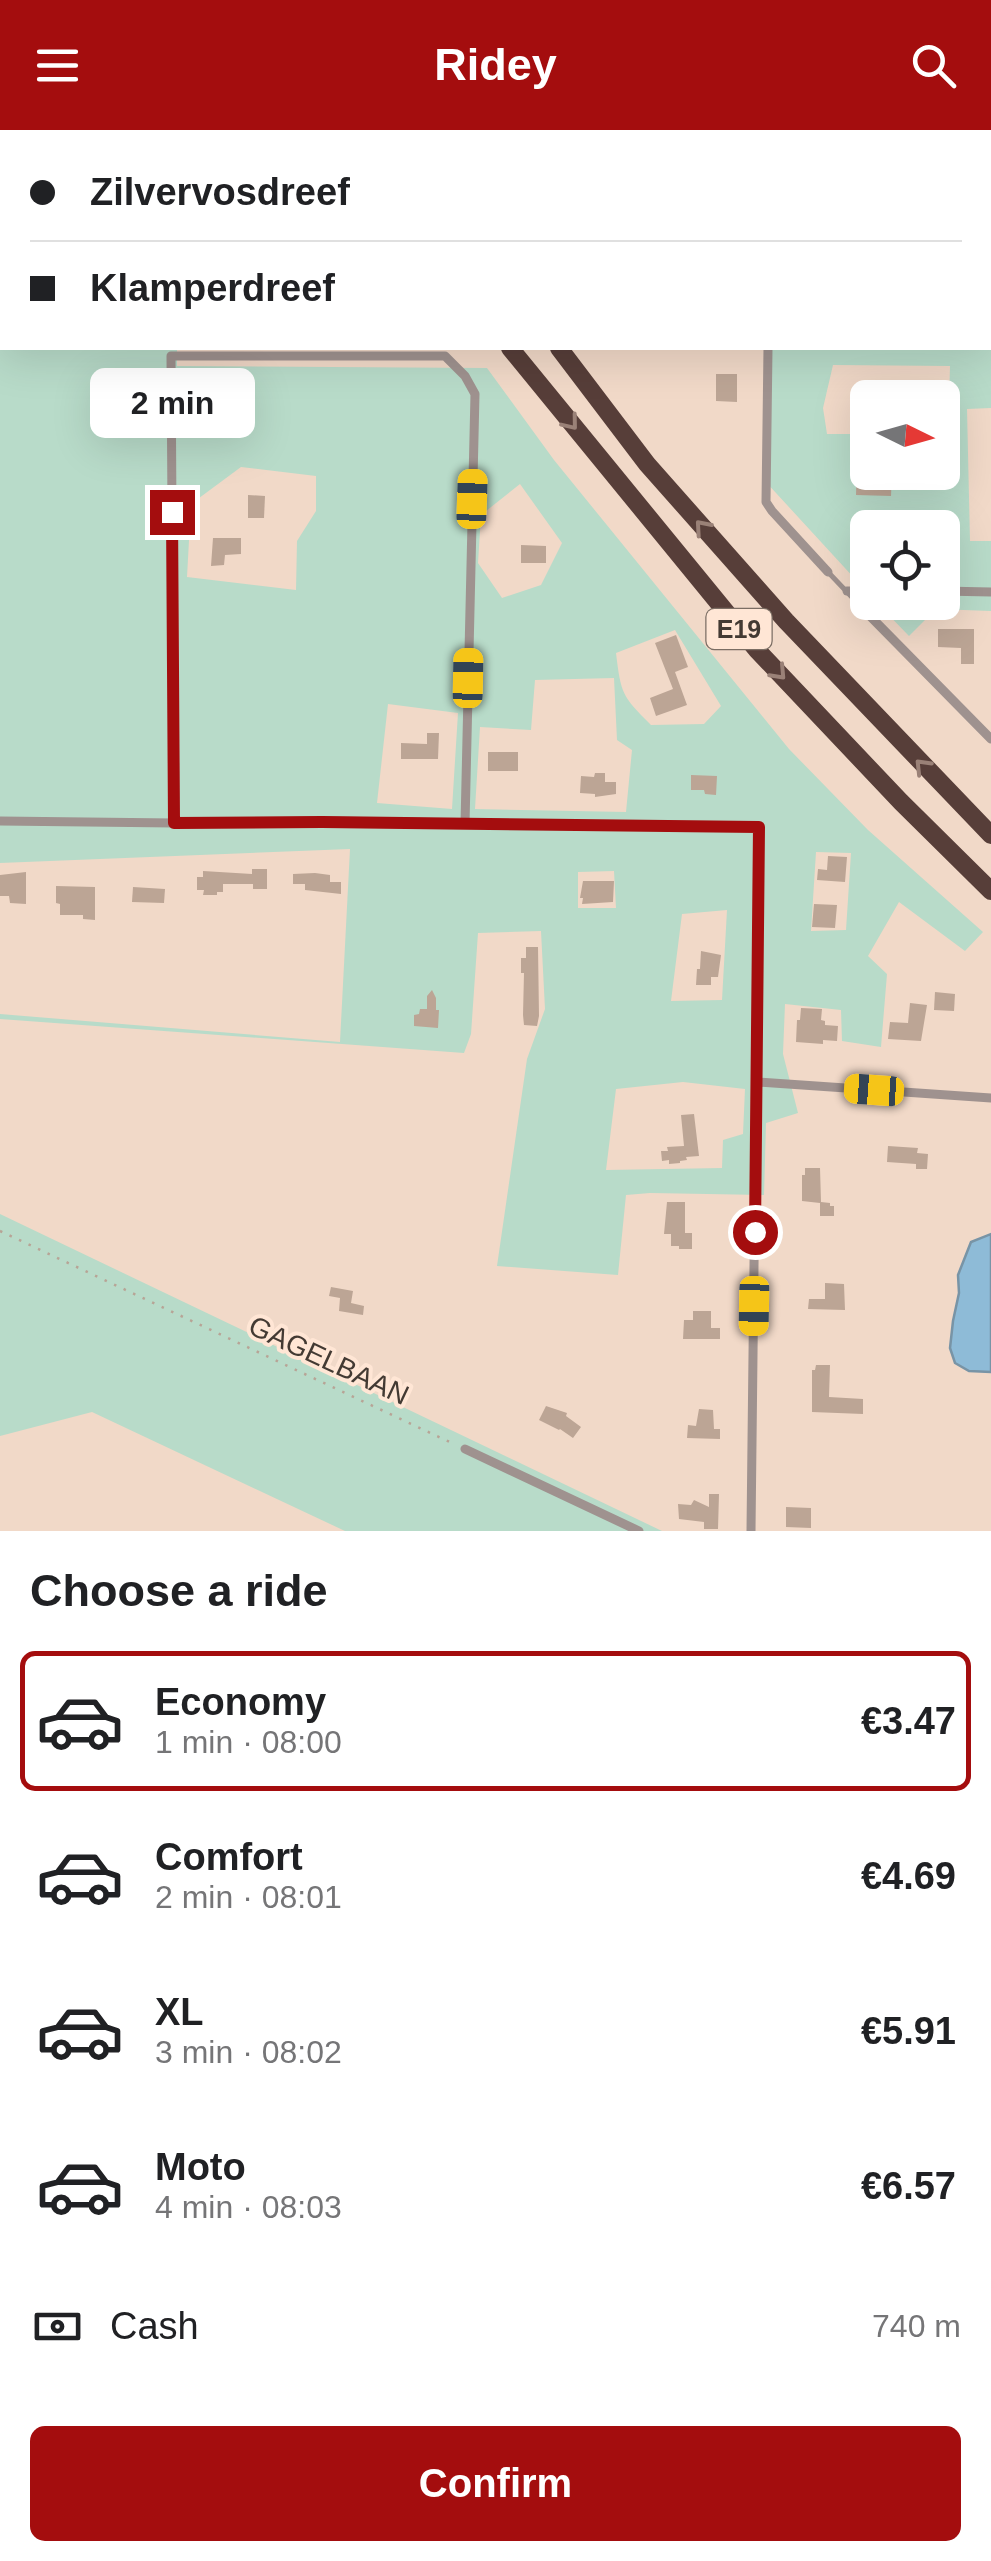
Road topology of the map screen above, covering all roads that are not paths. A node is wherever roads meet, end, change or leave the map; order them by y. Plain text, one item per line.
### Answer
1 (512, 350) edge
2 (561, 350) edge
3 (768, 350) edge
4 (828, 572) joint
5 (847, 591) joint
6 (960, 592) edge
7 (991, 592) edge
8 (850, 594) edge
9 (874, 620) edge
10 (991, 740) edge
11 (0, 821) edge
12 (174, 823) junction
13 (465, 824) junction
14 (991, 835) edge
15 (991, 891) edge
16 (757, 1082) junction
17 (991, 1098) edge
18 (466, 1449) road end
19 (639, 1531) edge
20 (751, 1531) edge

1 -> 15 highway, E19
14 -> 2 highway, E19
3 - 4 street
4 - 5 lane
5 - 8 lane
6 - 7 street
9 - 10 street
11 - 12 street
12 - 13 street
12 - 13 street
13 - 16 street
16 - 17 street
16 - 20 street
18 - 19 street

